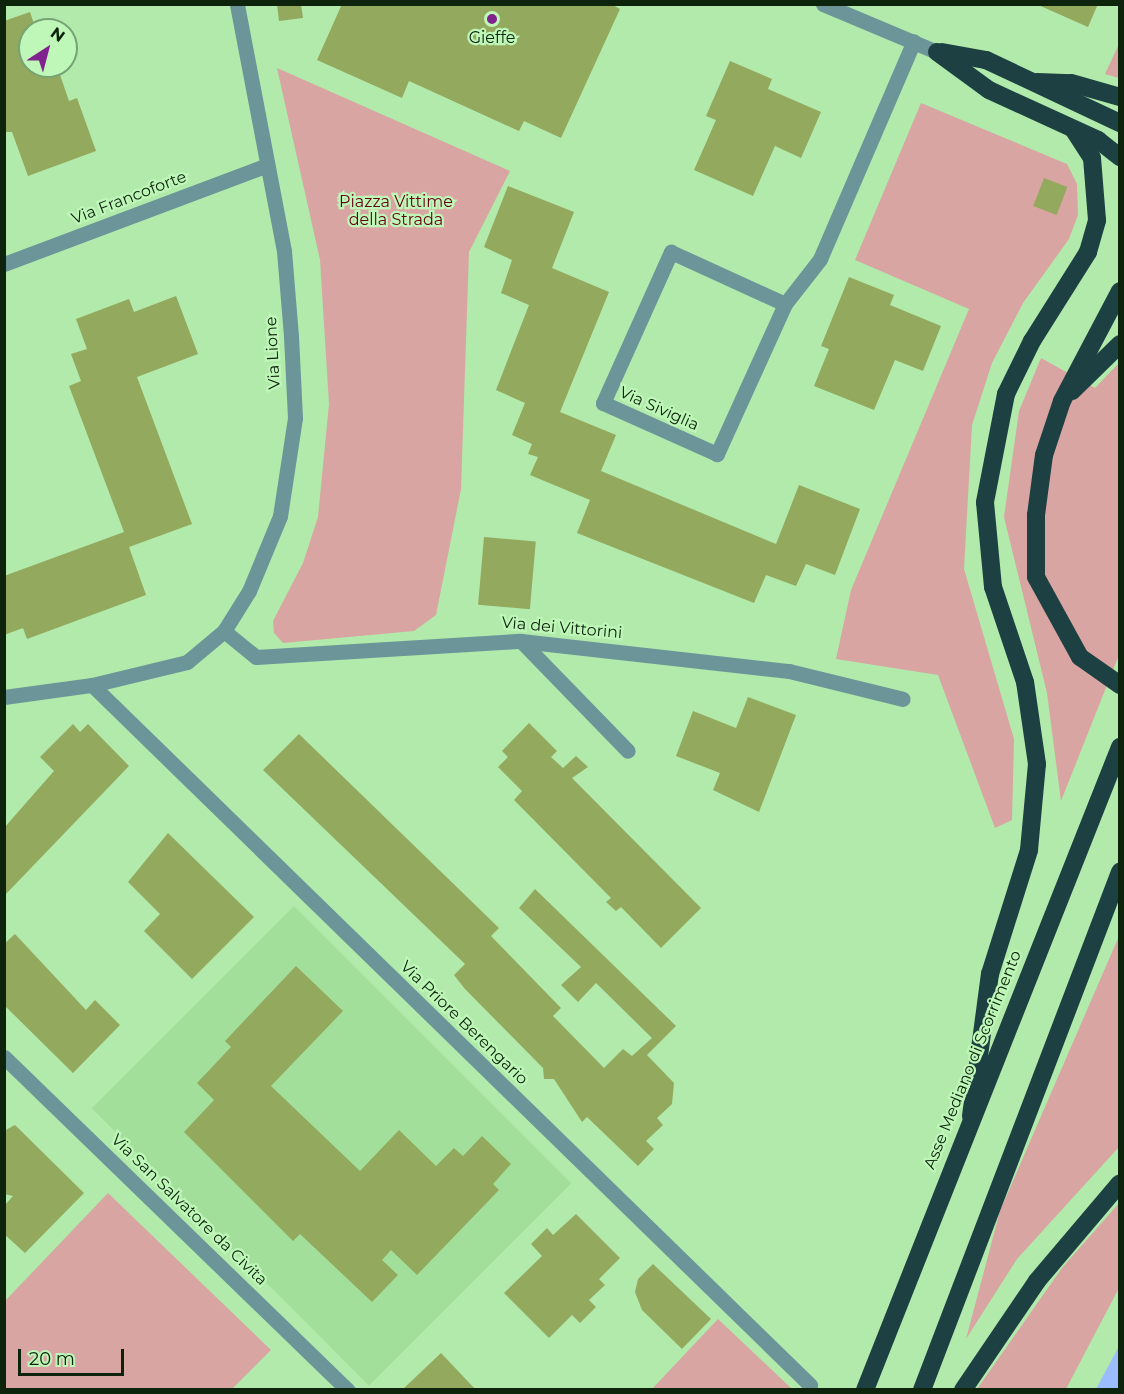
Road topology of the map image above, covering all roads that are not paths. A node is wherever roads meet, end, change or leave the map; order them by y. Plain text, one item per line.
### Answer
1 (823, 4) edge
2 (233, 8) edge
3 (914, 41) junction
4 (937, 52) junction
5 (1034, 82) junction
6 (1119, 97) edge
7 (1119, 123) edge
8 (1074, 130) junction
9 (1119, 157) edge
10 (267, 165) junction
11 (4, 264) edge
12 (1119, 291) edge
13 (785, 304) junction
14 (1119, 344) edge
15 (1062, 401) junction
16 (224, 631) junction
17 (521, 640) junction
18 (92, 685) junction
19 (1119, 685) edge
20 (4, 697) edge
21 (903, 699) dead end
22 (1119, 747) edge
23 (628, 751) dead end
24 (1119, 872) edge
25 (4, 1057) edge
26 (971, 1116) junction
27 (1119, 1183) edge
28 (810, 1385) dead end
29 (348, 1389) edge
30 (865, 1389) edge
31 (922, 1389) edge
32 (963, 1389) edge

1 - 3 street
2 - 10 street, Via Lione
3 - 4 street
3 - 13 street, Via Siviglia
4 - 5 highway
4 - 8 highway
5 - 6 highway
5 - 7 highway
8 - 9 highway
8 - 26 highway
10 - 11 street, Via Francoforte
10 - 16 street, Via Lione
12 - 15 highway
13 - 13 street, Via Siviglia
14 - 15 highway
15 - 19 highway
16 - 17 street, Via dei Vittorini
16 - 18 street, Via Lione
17 - 21 street, Via dei Vittorini
17 - 23 street
18 - 20 street
18 - 28 street, Via Priore Berengario
22 - 26 highway, Asse Mediano di Scorrimento
24 - 31 highway
25 - 29 street, Via San Salvatore da Civita
26 - 30 highway, Asse Mediano di Scorrimento
27 - 32 highway

